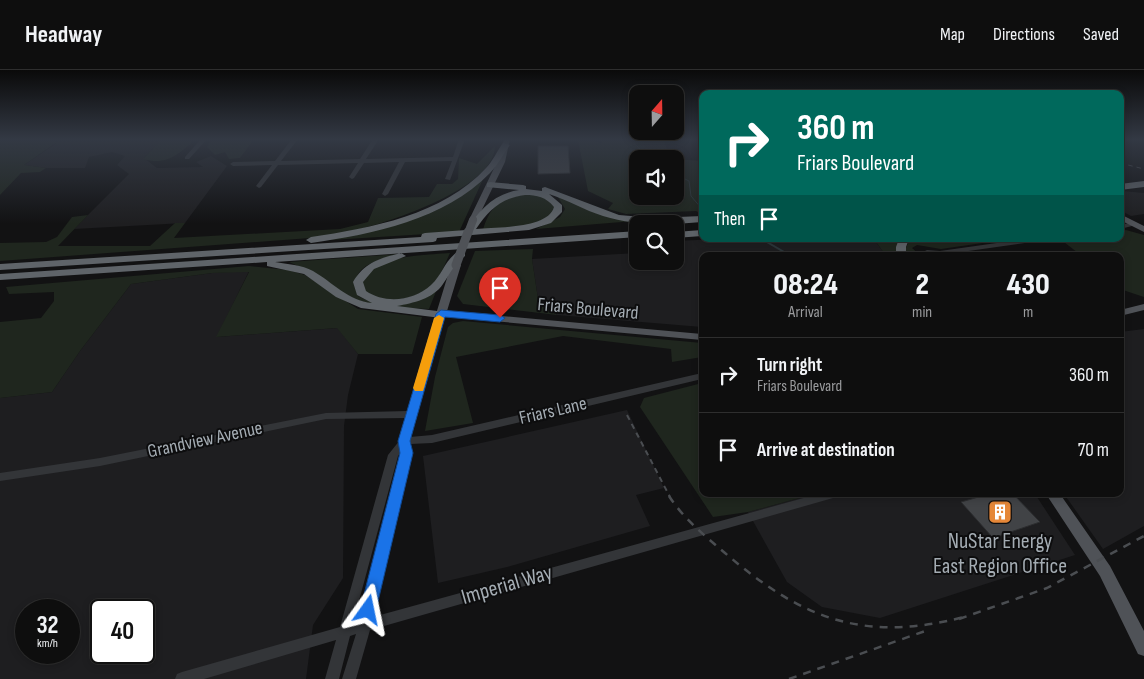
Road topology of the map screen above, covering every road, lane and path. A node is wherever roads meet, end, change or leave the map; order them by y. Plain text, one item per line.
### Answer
1 (273, 167) edge
2 (358, 167) edge
3 (399, 167) edge
4 (452, 167) edge
5 (491, 167) edge
6 (498, 167) edge
7 (352, 177) dead end
8 (1144, 177) edge
9 (448, 179) dead end
10 (1124, 180) edge
11 (1144, 184) edge
12 (490, 185) junction
13 (259, 186) dead end
14 (1124, 186) edge
15 (385, 194) dead end
16 (1124, 219) edge
17 (476, 220) junction
18 (699, 220) edge
19 (699, 220) edge
20 (684, 222) edge
21 (1134, 224) junction
22 (1124, 226) edge
23 (629, 227) edge
24 (1144, 229) edge
25 (699, 231) edge
26 (469, 232) joint
27 (684, 232) edge
28 (629, 237) edge
29 (629, 237) edge
30 (1018, 242) edge
31 (947, 252) edge
32 (460, 254) joint
33 (178, 256) junction
34 (0, 263) edge
35 (453, 264) junction
36 (0, 268) edge
37 (56, 273) junction
38 (0, 277) edge
39 (1144, 307) edge
40 (1124, 312) edge
41 (441, 314) junction
42 (699, 337) edge
43 (699, 377) edge
44 (411, 414) junction
45 (404, 441) junction
46 (0, 477) edge
47 (822, 497) edge
48 (1055, 497) edge
49 (365, 626) junction
50 (344, 633) junction
51 (1144, 648) edge
52 (182, 679) edge
53 (332, 679) edge
54 (349, 679) edge

1 - 13 street
2 - 7 street
3 - 15 street
4 - 9 street
5 - 34 highway
6 - 12 main road
8 - 10 highway
11 - 14 highway
12 - 17 main road
12 - 18 highway
16 - 21 main road
17 - 26 highway, bridge
17 - 33 highway
19 - 20 highway
21 - 22 street
21 - 24 main road
23 - 33 highway
25 - 27 highway
26 - 32 main road, bridge
28 - 35 highway
29 - 37 highway
30 - 31 street
32 - 35 highway, bridge
33 - 36 highway
35 - 41 main road
37 - 38 highway
37 - 41 highway
39 - 40 main road
41 - 42 main road, Friars Boulevard
41 - 44 street
43 - 45 street, Friars Lane
44 - 45 street
44 - 46 street, Grandview Avenue
45 - 49 street
45 - 50 street
47 - 49 street, Imperial Way
48 - 51 main road
49 - 50 street, Imperial Way
49 - 54 street
50 - 52 street, Imperial Way
50 - 53 street

